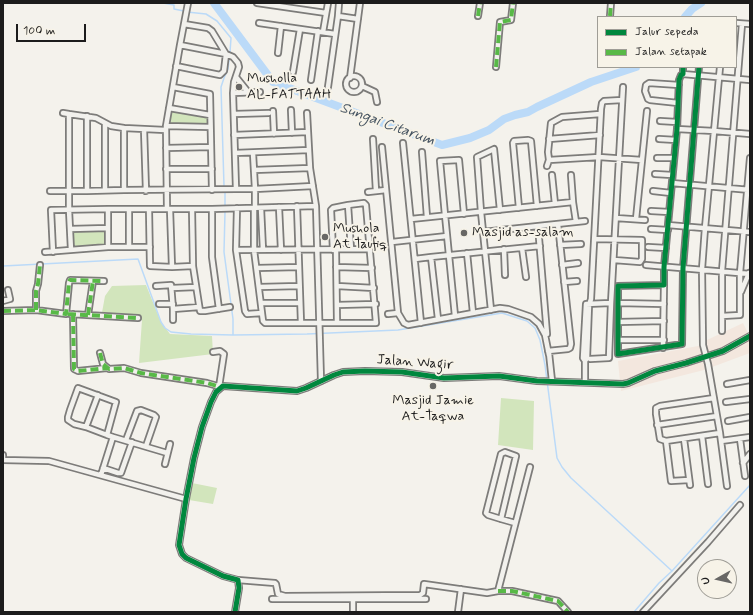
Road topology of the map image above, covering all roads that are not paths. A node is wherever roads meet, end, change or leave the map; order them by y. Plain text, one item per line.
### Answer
1 (188, 3) edge
2 (257, 3) edge
3 (328, 3) edge
4 (340, 3) edge
5 (360, 3) edge
6 (480, 3) edge
7 (513, 3) edge
8 (611, 3) edge
9 (268, 4) edge
10 (326, 13) junction
11 (338, 16) junction
12 (478, 16) dead end
13 (610, 16) edge
14 (358, 19) junction
15 (259, 23) dead end
16 (737, 23) edge
17 (184, 24) junction
18 (742, 24) junction
19 (750, 24) edge
20 (281, 26) junction
21 (300, 29) junction
22 (320, 32) junction
23 (335, 34) junction
24 (180, 45) junction
25 (278, 53) dead end
26 (226, 54) junction
27 (176, 66) junction
28 (496, 67) dead end
29 (683, 68) edge
30 (699, 68) edge
31 (720, 68) edge
32 (293, 72) dead end
33 (683, 74) junction
34 (698, 76) junction
35 (236, 77) junction
36 (719, 77) junction
37 (350, 78) junction
38 (738, 79) junction
39 (310, 80) dead end
40 (750, 80) edge
41 (679, 85) junction
42 (328, 86) dead end
43 (362, 86) junction
44 (173, 87) junction
45 (623, 87) dead end
46 (233, 92) junction
47 (248, 92) junction
48 (260, 92) dead end
49 (622, 100) junction
50 (377, 102) dead end
51 (678, 103) junction
52 (169, 108) junction
53 (291, 110) dead end
54 (647, 111) dead end
55 (63, 113) dead end
56 (307, 113) dead end
57 (69, 114) junction
58 (234, 114) junction
59 (600, 114) junction
60 (210, 115) junction
61 (87, 116) junction
62 (660, 121) dead end
63 (677, 122) junction
64 (105, 123) junction
65 (210, 127) junction
66 (124, 128) junction
67 (166, 128) junction
68 (144, 129) junction
69 (677, 129) junction
70 (694, 130) junction
71 (714, 131) junction
72 (308, 132) junction
73 (734, 132) junction
74 (292, 133) junction
75 (274, 134) junction
76 (750, 134) edge
77 (234, 135) junction
78 (600, 135) junction
79 (373, 139) dead end
80 (549, 139) junction
81 (659, 139) dead end
82 (676, 140) junction
83 (403, 143) dead end
84 (211, 147) junction
85 (382, 147) dead end
86 (166, 148) junction
87 (309, 150) junction
88 (422, 152) dead end
89 (235, 153) junction
90 (253, 153) junction
91 (599, 157) junction
92 (619, 158) junction
93 (657, 158) dead end
94 (674, 158) junction
95 (750, 158) edge
96 (549, 160) junction
97 (642, 160) junction
98 (547, 166) dead end
99 (310, 168) junction
100 (166, 169) junction
101 (212, 169) junction
102 (254, 170) junction
103 (750, 171) edge
104 (552, 174) dead end
105 (655, 174) dead end
106 (571, 175) dead end
107 (672, 175) junction
108 (672, 183) junction
109 (690, 184) junction
110 (313, 186) junction
111 (709, 186) junction
112 (729, 188) junction
113 (236, 189) junction
114 (255, 189) junction
115 (87, 190) junction
116 (105, 190) junction
117 (124, 190) junction
118 (166, 190) junction
119 (212, 190) junction
120 (386, 190) junction
121 (749, 190) edge
122 (50, 191) dead end
123 (69, 191) junction
124 (146, 191) junction
125 (376, 191) junction
126 (653, 191) dead end
127 (368, 192) dead end
128 (671, 193) junction
129 (573, 202) junction
130 (555, 204) junction
131 (348, 205) junction
132 (297, 206) junction
133 (316, 206) junction
134 (537, 206) junction
135 (279, 207) junction
136 (237, 208) junction
137 (257, 208) junction
138 (520, 208) junction
139 (108, 209) junction
140 (129, 209) junction
141 (169, 209) junction
142 (192, 209) junction
143 (212, 209) junction
144 (69, 210) junction
145 (149, 210) junction
146 (500, 210) junction
147 (651, 211) dead end
148 (481, 212) junction
149 (669, 212) junction
150 (464, 214) junction
151 (444, 215) junction
152 (427, 217) junction
153 (616, 218) junction
154 (411, 219) junction
155 (636, 219) junction
156 (645, 220) dead end
157 (585, 221) dead end
158 (576, 222) junction
159 (558, 224) junction
160 (538, 226) junction
161 (686, 226) junction
162 (668, 227) junction
163 (108, 228) junction
164 (705, 228) junction
165 (70, 229) junction
166 (651, 229) dead end
167 (726, 230) junction
168 (743, 231) junction
169 (483, 232) junction
170 (750, 232) edge
171 (447, 236) junction
172 (594, 239) junction
173 (615, 239) junction
174 (413, 240) junction
175 (392, 242) junction
176 (581, 244) dead end
177 (560, 245) junction
178 (540, 246) junction
179 (648, 246) dead end
180 (108, 247) junction
181 (129, 247) junction
182 (150, 248) junction
183 (370, 248) junction
184 (522, 248) junction
185 (666, 248) junction
186 (351, 249) junction
187 (504, 249) junction
188 (71, 250) junction
189 (236, 250) junction
190 (254, 250) junction
191 (263, 250) junction
192 (281, 250) junction
193 (298, 250) junction
194 (318, 250) junction
195 (335, 250) junction
196 (485, 251) junction
197 (44, 252) dead end
198 (53, 252) junction
199 (468, 253) junction
200 (449, 255) junction
201 (431, 257) junction
202 (415, 259) junction
203 (614, 260) junction
204 (578, 263) dead end
205 (40, 265) dead end
206 (562, 265) junction
207 (646, 265) dead end
208 (193, 266) junction
209 (172, 267) junction
210 (300, 267) junction
211 (336, 267) junction
212 (664, 267) junction
213 (257, 268) junction
214 (372, 268) junction
215 (682, 268) junction
216 (702, 269) junction
217 (722, 271) junction
218 (740, 273) junction
219 (749, 273) edge
220 (506, 275) dead end
221 (526, 277) dead end
222 (93, 281) junction
223 (104, 281) dead end
224 (577, 281) dead end
225 (564, 282) junction
226 (664, 285) junction
227 (156, 286) dead end
228 (299, 286) junction
229 (337, 286) junction
230 (196, 287) junction
231 (259, 287) junction
232 (172, 288) junction
233 (374, 288) junction
234 (8, 290) dead end
235 (740, 295) junction
236 (3, 301) edge
237 (261, 303) junction
238 (300, 303) junction
239 (590, 303) junction
240 (611, 303) junction
241 (618, 303) junction
242 (159, 304) dead end
243 (376, 304) junction
244 (664, 304) junction
245 (337, 305) junction
246 (173, 306) junction
247 (199, 307) junction
248 (230, 307) dead end
249 (219, 309) junction
250 (36, 310) junction
251 (491, 310) junction
252 (3, 312) edge
253 (262, 313) junction
254 (398, 313) junction
255 (473, 313) junction
256 (66, 314) junction
257 (73, 314) junction
258 (388, 314) dead end
259 (88, 315) junction
260 (455, 316) junction
261 (722, 316) junction
262 (138, 318) dead end
263 (438, 319) junction
264 (173, 320) dead end
265 (338, 322) junction
266 (421, 322) junction
267 (618, 322) junction
268 (664, 322) junction
269 (301, 323) junction
270 (319, 323) junction
271 (722, 331) dead end
272 (750, 336) edge
273 (618, 340) junction
274 (664, 340) junction
275 (663, 348) junction
276 (213, 352) dead end
277 (100, 353) dead end
278 (548, 353) junction
279 (705, 357) junction
280 (590, 359) dead end
281 (107, 368) junction
282 (750, 380) edge
283 (321, 381) junction
284 (551, 381) junction
285 (585, 382) junction
286 (727, 384) dead end
287 (220, 387) junction
288 (98, 395) junction
289 (714, 398) junction
290 (750, 399) edge
291 (726, 402) dead end
292 (717, 416) junction
293 (750, 418) edge
294 (728, 421) dead end
295 (657, 425) junction
296 (86, 427) junction
297 (720, 433) junction
298 (107, 435) junction
299 (702, 436) junction
300 (113, 437) junction
301 (750, 437) edge
302 (740, 438) junction
303 (684, 439) junction
304 (129, 441) junction
305 (666, 441) junction
306 (721, 441) junction
307 (170, 444) dead end
308 (146, 446) junction
309 (167, 453) junction
310 (750, 454) edge
311 (3, 455) edge
312 (3, 460) edge
313 (743, 463) junction
314 (165, 464) dead end
315 (530, 467) dead end
316 (103, 468) junction
317 (101, 475) junction
318 (745, 476) dead end
319 (708, 484) dead end
320 (727, 486) dead end
321 (186, 499) junction
322 (740, 505) dead end
323 (501, 519) junction
324 (515, 523) junction
325 (238, 580) junction
326 (461, 589) junction
327 (498, 591) junction
328 (353, 597) junction
329 (272, 599) dead end
330 (426, 599) dead end
331 (235, 612) edge
332 (353, 612) edge
333 (458, 612) edge
334 (568, 612) edge
335 (643, 612) edge

1 - 17 street
2 - 9 street
3 - 10 street
4 - 11 street
5 - 14 street
6 - 12 street
7 - 28 street
8 - 13 street
9 - 10 street
10 - 22 street
11 - 14 street
11 - 23 street
14 - 37 street
15 - 20 street
16 - 18 street
17 - 24 street
17 - 26 street
18 - 19 street
18 - 38 street
20 - 21 street
20 - 25 street
21 - 22 street
21 - 32 street
22 - 23 street
22 - 39 street
23 - 42 street
24 - 26 street
24 - 27 street
26 - 27 street
26 - 35 street
27 - 44 street
29 - 33 street
30 - 34 street
31 - 36 street
33 - 34 street
33 - 41 street
34 - 36 street
34 - 70 street
35 - 46 street
35 - 47 street
36 - 38 street
36 - 71 street
37 - 43 street
37 - 43 street
38 - 40 street
38 - 73 street
41 - 51 street
41 - 51 street
43 - 50 street
44 - 52 street
44 - 60 street
45 - 49 street
46 - 47 street
46 - 58 street
47 - 48 street
49 - 59 street
49 - 92 street
51 - 63 street
52 - 60 street
52 - 67 street
53 - 74 street
54 - 97 street
55 - 57 street
56 - 72 street
57 - 61 street
57 - 123 street
58 - 75 street
58 - 77 street
59 - 78 street
59 - 80 street
60 - 65 street
61 - 64 street
61 - 115 street
62 - 63 street
63 - 69 street
64 - 66 street
64 - 116 street
65 - 67 street
65 - 84 street
66 - 68 street
66 - 117 street
67 - 68 street
67 - 86 street
68 - 124 street
69 - 70 street
69 - 82 street
70 - 71 street
70 - 109 street
71 - 73 street
71 - 111 street
72 - 74 street
72 - 87 street
73 - 76 street
73 - 112 street
74 - 75 street
75 - 77 street
77 - 89 street
78 - 80 street
78 - 91 street
79 - 125 street
80 - 96 street
81 - 82 street
82 - 94 street
83 - 154 street
84 - 86 street
84 - 101 street
85 - 120 street
86 - 100 street
87 - 90 street
87 - 99 street
88 - 152 street
89 - 90 street
89 - 113 street
90 - 102 street
91 - 92 street
91 - 96 street
91 - 172 street
92 - 97 street
92 - 153 street
93 - 94 street
94 - 107 street
95 - 103 street
96 - 98 street
97 - 155 street
99 - 102 street
99 - 110 street
100 - 101 street
100 - 118 street
101 - 119 street
102 - 114 street
103 - 121 street
104 - 130 street
105 - 107 street
106 - 129 street
107 - 108 street
108 - 109 street
108 - 128 street
109 - 111 street
109 - 161 street
110 - 114 street
110 - 133 street
111 - 112 street
111 - 164 street
112 - 121 street
112 - 167 street
113 - 114 street
113 - 119 street
114 - 137 street
115 - 116 street
115 - 123 street
116 - 117 street
117 - 124 street
118 - 119 street
118 - 124 street
118 - 141 street
120 - 125 street
120 - 175 street
121 - 168 street
122 - 123 street
123 - 144 street
125 - 127 street
126 - 128 street
128 - 149 street
129 - 130 street
129 - 158 street
130 - 134 street
131 - 183 street
131 - 186 street
131 - 195 street
132 - 133 street
132 - 135 street
132 - 193 street
133 - 194 street
134 - 138 street
134 - 138 street
135 - 137 street
135 - 192 street
136 - 137 street
136 - 143 street
136 - 189 street
137 - 190 street
137 - 191 street
138 - 146 street
139 - 140 street
139 - 144 street
139 - 163 street
140 - 145 street
140 - 181 street
141 - 142 street
141 - 145 street
141 - 209 street
142 - 143 street
142 - 208 street
143 - 249 street
144 - 165 street
144 - 198 street
145 - 182 street
146 - 148 street
146 - 148 street
147 - 149 street
148 - 150 street
148 - 169 street
149 - 162 street
150 - 151 street
150 - 151 street
151 - 152 street
151 - 171 street
152 - 154 street
153 - 155 street
153 - 173 street
154 - 174 street
155 - 156 street
157 - 158 street
158 - 159 street
159 - 160 street
159 - 177 street
160 - 169 street
160 - 178 street
161 - 162 street
161 - 164 street
161 - 215 street
162 - 166 street
162 - 185 street
163 - 165 street
163 - 180 street
164 - 167 street
164 - 216 street
165 - 188 street
167 - 168 street
167 - 217 street
168 - 170 street
168 - 218 street
169 - 196 street
171 - 174 street
171 - 200 street
172 - 173 street
172 - 239 street
173 - 203 street
173 - 203 street
174 - 175 street
174 - 202 street
175 - 254 street
176 - 177 street
177 - 206 street
178 - 184 street
178 - 278 street
179 - 185 street
180 - 181 street
180 - 188 street
181 - 182 street
182 - 209 street
183 - 186 street
183 - 214 street
184 - 187 street
184 - 221 street
185 - 212 street
186 - 195 street
187 - 196 street
187 - 220 street
188 - 198 street
189 - 190 street
189 - 253 street
190 - 191 street
190 - 213 street
191 - 192 street
192 - 193 street
193 - 194 street
193 - 210 street
194 - 195 street
194 - 270 street
195 - 211 street
196 - 199 street
196 - 251 street
197 - 198 street
199 - 200 street
199 - 255 street
200 - 201 street
200 - 260 street
201 - 202 street
201 - 263 street
202 - 266 street
203 - 240 street
204 - 206 street
205 - 250 street
206 - 225 street
207 - 212 street
208 - 209 street
208 - 230 street
210 - 213 street
210 - 228 street
211 - 214 street
211 - 229 street
212 - 215 street
212 - 226 street
213 - 231 street
214 - 233 street
215 - 216 street
215 - 275 street
216 - 217 street
216 - 279 street
217 - 218 street
217 - 261 street
218 - 219 street
218 - 235 street
219 - 235 street
222 - 223 street
222 - 256 street
222 - 259 street
224 - 225 street
225 - 278 street
226 - 241 street
226 - 244 street
227 - 232 street
228 - 231 street
228 - 238 street
229 - 233 street
229 - 245 street
230 - 232 street
230 - 247 street
231 - 237 street
232 - 246 street
233 - 243 street
234 - 236 street
235 - 261 street
237 - 238 street
237 - 253 street
238 - 269 street
239 - 240 street
239 - 285 street
240 - 280 street
241 - 244 street
241 - 267 street
242 - 246 street
243 - 245 street
243 - 265 street
244 - 268 street
245 - 265 street
246 - 247 street
246 - 264 street
247 - 249 street
248 - 249 street
250 - 252 street
250 - 256 street
251 - 255 street
251 - 278 street
253 - 269 street
254 - 258 street
254 - 266 street
255 - 260 street
256 - 257 street
257 - 259 street
257 - 281 street
259 - 262 street
260 - 263 street
261 - 271 street
263 - 266 street
265 - 270 street
267 - 268 street
267 - 273 street
268 - 274 street
269 - 270 street
270 - 283 street
272 - 279 street, Jalan Wagir
273 - 274 street
273 - 275 street
274 - 275 street
276 - 287 street
277 - 281 street
278 - 284 street
279 - 285 street, Jalan Wagir
279 - 289 street
281 - 287 street
282 - 286 street
283 - 284 street, Jalan Wagir
283 - 287 street, Jalan Wagir
284 - 285 street, Jalan Wagir
287 - 321 street
288 - 296 street
288 - 296 street
288 - 298 street
289 - 292 street
289 - 295 street
290 - 291 street
292 - 295 street
292 - 297 street
293 - 294 street
295 - 305 street
296 - 298 street
297 - 299 street
297 - 306 street
298 - 300 street
299 - 303 street
299 - 319 street
300 - 304 street
300 - 316 street
301 - 302 street
302 - 306 street
302 - 313 street
303 - 305 street
303 - 305 street
304 - 308 street
304 - 308 street
304 - 316 street
306 - 320 street
307 - 309 street
308 - 309 street
309 - 314 street
310 - 313 street
311 - 312 street
312 - 317 street
313 - 318 street
315 - 324 street
316 - 317 street
317 - 321 street
321 - 325 street
322 - 335 street
323 - 323 street
323 - 324 street
324 - 327 street
325 - 328 street
325 - 331 street
326 - 327 street
326 - 328 street
326 - 333 street
327 - 334 street
328 - 329 street
328 - 330 street
328 - 332 street

